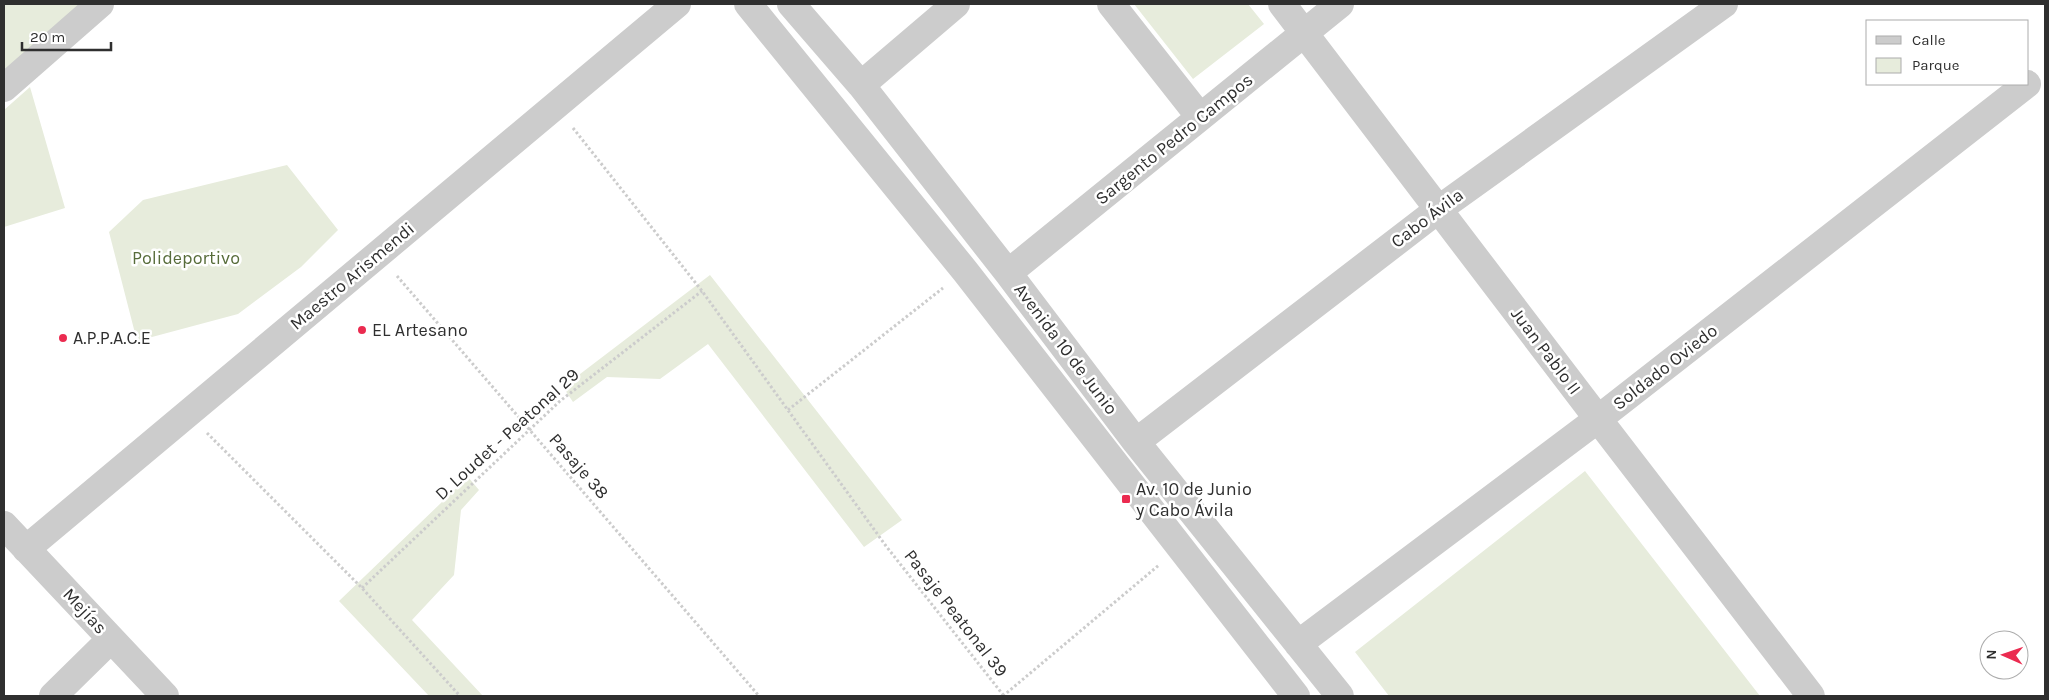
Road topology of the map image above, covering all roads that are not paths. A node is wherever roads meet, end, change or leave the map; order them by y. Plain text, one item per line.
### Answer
1 (100, 4) edge
2 (678, 4) edge
3 (748, 4) edge
4 (791, 4) edge
5 (956, 4) edge
6 (1111, 4) edge
7 (1282, 4) edge
8 (1340, 4) edge
9 (1724, 4) edge
10 (1304, 33) junction
11 (2045, 70) edge
12 (2029, 83) edge
13 (2027, 85) edge
14 (861, 86) junction
15 (4, 88) edge
16 (1200, 117) junction
17 (1439, 208) junction
18 (1008, 273) junction
19 (1598, 419) junction
20 (1136, 442) junction
21 (4, 526) edge
22 (26, 548) junction
23 (112, 639) junction
24 (1298, 644) junction
25 (53, 696) edge
26 (165, 696) edge
27 (1296, 696) edge
28 (1340, 696) edge
29 (1811, 696) edge

1 - 15 street
2 - 22 street, Maestro Arismendi
3 - 27 street, Avenida 10 de Junio
4 - 14 street, Avenida 10 de Junio
5 - 14 street
6 - 16 street
7 - 10 street, Juan Pablo II
8 - 10 street, Sargento Pedro Campos
9 - 17 street, Cabo Ávila
10 - 16 street, Sargento Pedro Campos
10 - 17 street, Juan Pablo II
11 - 12 street, Soldado Oviedo
13 - 19 street, Soldado Oviedo
14 - 18 street, Avenida 10 de Junio
16 - 18 street, Sargento Pedro Campos
17 - 19 street, Juan Pablo II
17 - 20 street, Cabo Ávila
18 - 20 street, Avenida 10 de Junio
19 - 24 street, Soldado Oviedo
19 - 29 street, Juan Pablo II
20 - 24 street, Avenida 10 de Junio
21 - 22 street, Mejías
22 - 23 street, Mejías
23 - 25 street
23 - 26 street, Mejías
24 - 28 street, Avenida 10 de Junio

